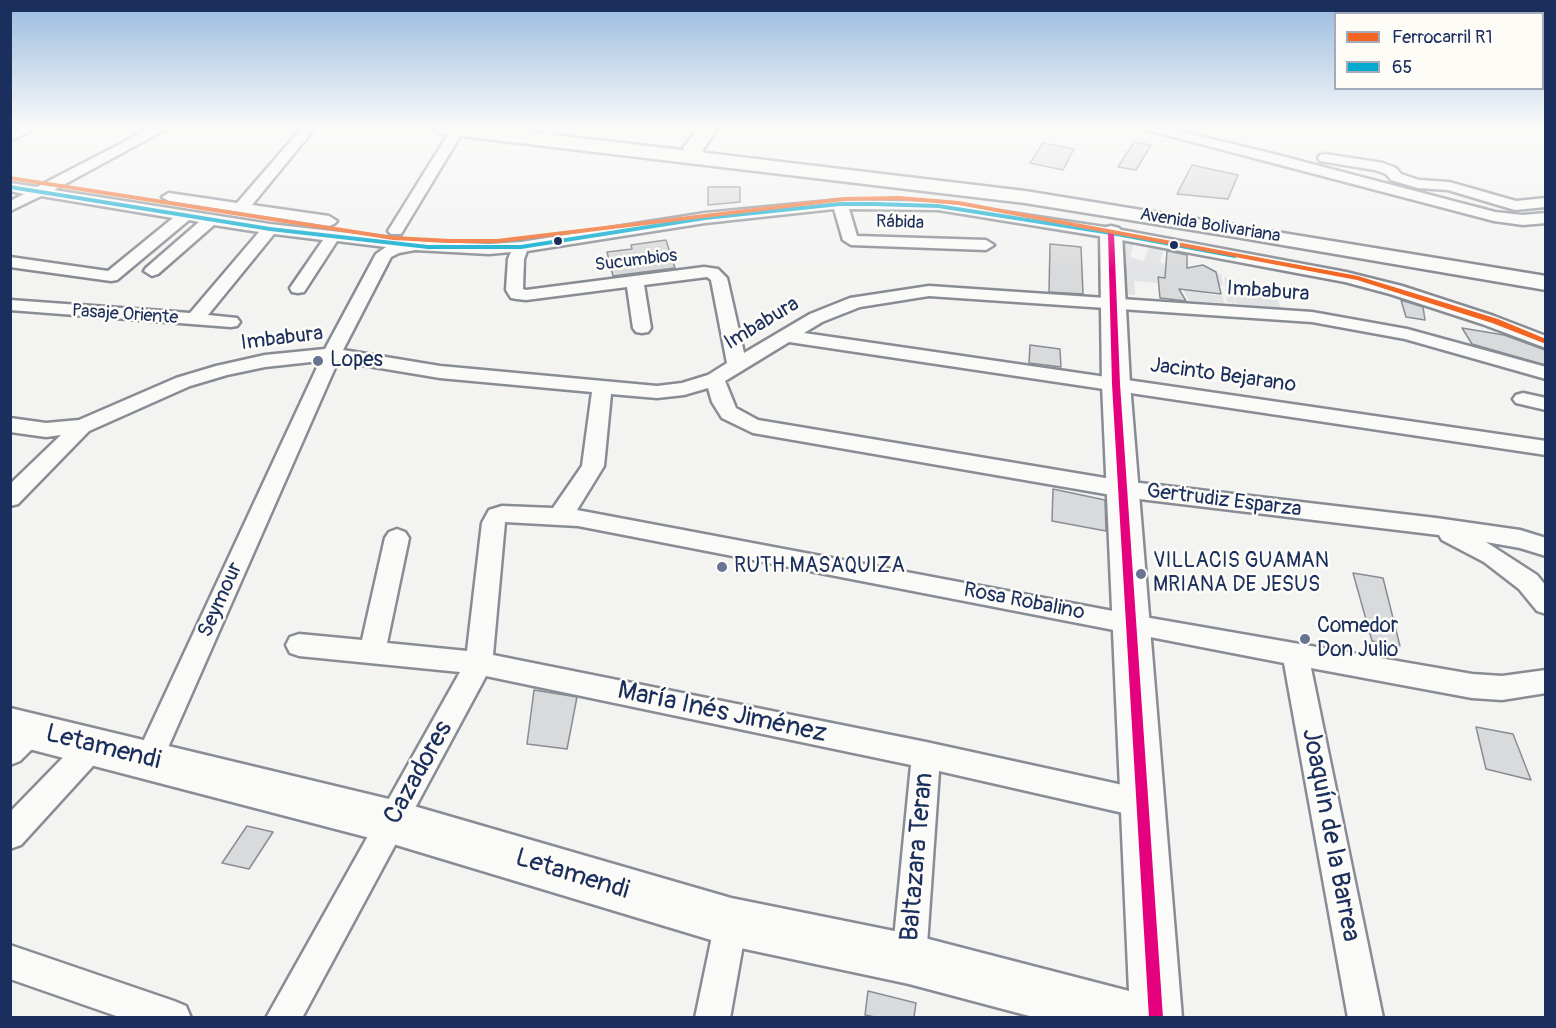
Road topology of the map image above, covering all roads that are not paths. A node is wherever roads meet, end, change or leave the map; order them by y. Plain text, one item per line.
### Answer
1 (35, 176) edge
2 (68, 176) edge
3 (269, 176) edge
4 (427, 176) edge
5 (870, 176) edge
6 (915, 176) edge
7 (1339, 176) edge
8 (1395, 176) edge
9 (60, 180) junction
10 (10, 187) edge
11 (40, 191) junction
12 (1025, 197) junction
13 (1545, 202) edge
14 (840, 204) junction
15 (10, 207) edge
16 (241, 208) junction
17 (186, 215) junction
18 (1545, 218) edge
19 (210, 220) junction
20 (270, 229) junction
21 (1236, 230) junction
22 (396, 231) junction
23 (1111, 233) junction
24 (333, 236) junction
25 (487, 237) dead end
26 (986, 245) dead end
27 (428, 247) junction
28 (521, 247) junction
29 (10, 262) edge
30 (152, 271) dead end
31 (1545, 271) edge
32 (635, 281) junction
33 (1545, 283) edge
34 (298, 288) dead end
35 (10, 304) edge
36 (1111, 305) junction
37 (195, 319) junction
38 (231, 322) dead end
39 (642, 328) dead end
40 (786, 336) junction
41 (1545, 343) edge
42 (332, 354) junction
43 (737, 364) junction
44 (1545, 373) edge
45 (715, 379) junction
46 (1116, 384) junction
47 (602, 386) junction
48 (1523, 399) dead end
49 (1545, 404) edge
50 (10, 425) edge
51 (82, 426) junction
52 (1545, 447) edge
53 (1123, 489) junction
54 (10, 498) edge
55 (502, 514) joint
56 (560, 516) junction
57 (1436, 526) junction
58 (397, 538) dead end
59 (1545, 547) edge
60 (1545, 604) edge
61 (1131, 623) junction
62 (299, 645) dead end
63 (372, 652) junction
64 (1295, 652) junction
65 (479, 663) junction
66 (1545, 681) edge
67 (17, 736) edge
68 (93, 746) junction
69 (926, 755) junction
70 (149, 759) junction
71 (1141, 803) junction
72 (393, 822) junction
73 (10, 834) edge
74 (731, 922) junction
75 (909, 959) junction
76 (10, 962) edge
77 (174, 1017) edge
78 (284, 1017) edge
79 (712, 1017) edge
80 (1135, 1017) edge
81 (1156, 1017) edge
82 (1366, 1017) edge

1 - 9 street
2 - 9 street
3 - 16 street
4 - 22 street
5 - 12 main road, Avenida Bolivariana
6 - 31 main road, Avenida Bolivariana
7 - 18 street
8 - 13 street
9 - 11 street
9 - 16 street
10 - 11 street
11 - 15 street
11 - 17 street
12 - 21 main road, Avenida Bolivariana
12 - 23 main road
14 - 23 street
14 - 26 street, Rábida
14 - 28 street
16 - 22 street
17 - 19 street
17 - 29 street
19 - 20 street
19 - 30 street
20 - 24 street
20 - 37 street, Pasaje Oriente
21 - 23 main road
21 - 33 main road, Avenida Bolivariana
22 - 25 street
23 - 36 main road
23 - 41 street
24 - 27 street
24 - 34 street
27 - 28 street
27 - 42 street, Seymour
28 - 32 street, Sucumbios
32 - 39 street
32 - 43 street, Sucumbios
35 - 37 street, Pasaje Oriente
36 - 40 street, Imbabura
36 - 44 street, Imbabura
36 - 46 main road
37 - 38 street
40 - 43 street, Imbabura
40 - 46 street, Jacinto Bejarano
42 - 47 street, Imbabura
42 - 51 street, Imbabura
42 - 70 street, Seymour
43 - 45 street, Imbabura
45 - 47 street, Imbabura
45 - 53 street, Gertrudiz Esparza
46 - 52 street, Jacinto Bejarano
46 - 53 main road
47 - 56 street
48 - 49 street
50 - 51 street, Imbabura
51 - 54 street
53 - 57 street, Gertrudiz Esparza
53 - 61 main road
55 - 56 street, Rosa Robalino
55 - 65 street, Cazadores
56 - 61 street, Rosa Robalino
57 - 59 street, Gertrudiz Esparza
57 - 60 street
58 - 63 street
61 - 64 street, Rosa Robalino
61 - 71 main road
62 - 63 street, María Inés Jiménez
63 - 65 street, María Inés Jiménez
64 - 66 street, Rosa Robalino
64 - 82 street, Joaquín de la Barrea
65 - 69 street, María Inés Jiménez
65 - 72 street, Cazadores
67 - 68 main road, Letamendi
68 - 70 main road, Letamendi
68 - 73 street
69 - 71 street, María Inés Jiménez
69 - 75 street, Baltazara Teran
70 - 72 main road, Letamendi
71 - 81 main road
72 - 74 main road, Letamendi
72 - 78 street, Cazadores
74 - 75 main road, Letamendi
74 - 79 street
75 - 80 main road, Letamendi
76 - 77 street

